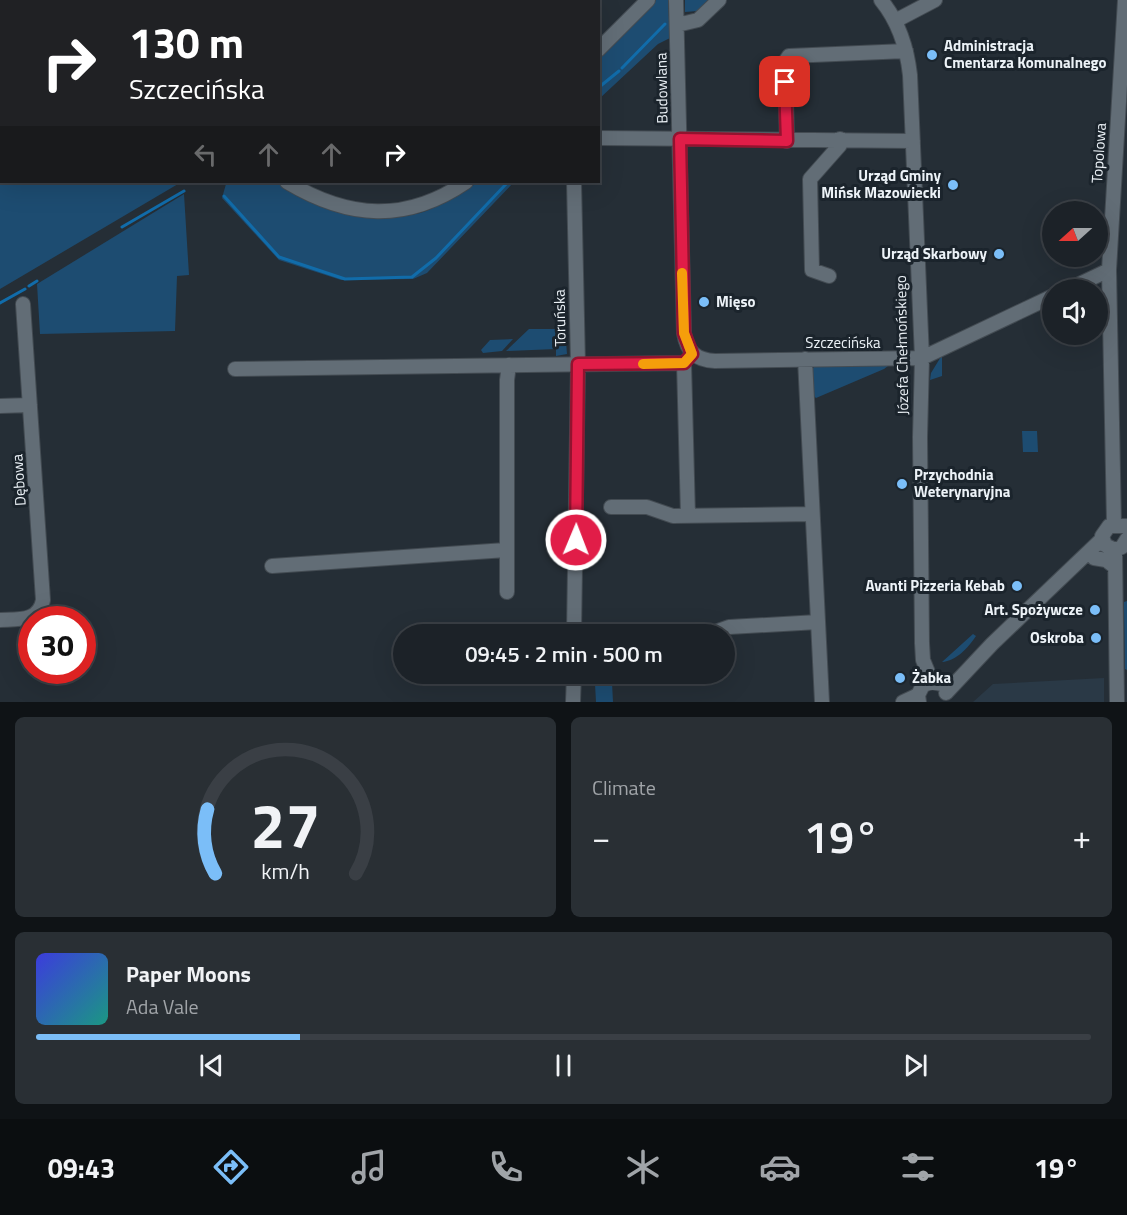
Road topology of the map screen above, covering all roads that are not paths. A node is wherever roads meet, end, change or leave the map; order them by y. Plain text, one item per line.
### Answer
1 (648, 0) edge
2 (676, 0) edge
3 (719, 0) edge
4 (882, 0) edge
5 (935, 0) edge
6 (1125, 0) edge
7 (895, 21) junction
8 (677, 25) junction
9 (600, 48) edge
10 (906, 51) junction
11 (600, 138) edge
12 (680, 139) junction
13 (840, 139) junction
14 (787, 141) junction
15 (913, 141) junction
16 (289, 183) edge
17 (464, 183) edge
18 (574, 183) edge
19 (1112, 208) junction
20 (1127, 208) edge
21 (1109, 270) junction
22 (829, 276) dead end
23 (1090, 279) edge
24 (1042, 301) edge
25 (23, 304) dead end
26 (688, 358) junction
27 (921, 358) junction
28 (805, 359) junction
29 (578, 364) junction
30 (509, 365) junction
31 (235, 369) dead end
32 (30, 405) junction
33 (0, 406) edge
34 (611, 507) dead end
35 (812, 514) junction
36 (688, 516) junction
37 (1123, 531) edge
38 (1108, 545) junction
39 (506, 550) junction
40 (1094, 558) junction
41 (272, 566) dead end
42 (1115, 567) junction
43 (1058, 583) junction
44 (507, 592) dead end
45 (0, 620) edge
46 (818, 622) junction
47 (574, 624) edge
48 (735, 627) edge
49 (574, 684) edge
50 (932, 692) edge
51 (573, 702) edge
52 (822, 702) edge
53 (903, 702) edge
54 (1117, 702) edge

1 - 9 street
2 - 8 street, Budowlana
3 - 8 street
4 - 7 street, Józefa Chełmońskiego
5 - 7 street
6 - 19 street, Topolowa
7 - 10 street, Józefa Chełmońskiego
8 - 12 street, Budowlana
10 - 14 street
10 - 15 street, Józefa Chełmońskiego
11 - 12 street
12 - 14 street
12 - 26 street, Budowlana
13 - 14 street
13 - 15 street
13 - 22 street
15 - 27 street, Józefa Chełmońskiego
16 - 17 street
18 - 29 street, Toruńska
19 - 20 street
19 - 21 street, Topolowa
21 - 23 street
21 - 37 street, Topolowa
24 - 27 street, Szczecińska
25 - 32 street, Dębowa
26 - 28 street, Szczecińska
26 - 29 street, Szczecińska
26 - 36 street, Budowlana
27 - 28 street, Szczecińska
27 - 50 street, Józefa Chełmońskiego
28 - 35 street
29 - 30 street, Szczecińska
29 - 47 street, Toruńska
30 - 31 street, Szczecińska
30 - 39 street
32 - 33 street
32 - 45 street, Dębowa
34 - 36 street
35 - 36 street
35 - 46 street
37 - 38 street
37 - 38 street
38 - 40 street
38 - 42 street
38 - 43 street
39 - 41 street
39 - 44 street
40 - 42 street
40 - 43 street
42 - 54 street
43 - 50 street
46 - 48 street
46 - 52 street
49 - 51 street
50 - 53 street

